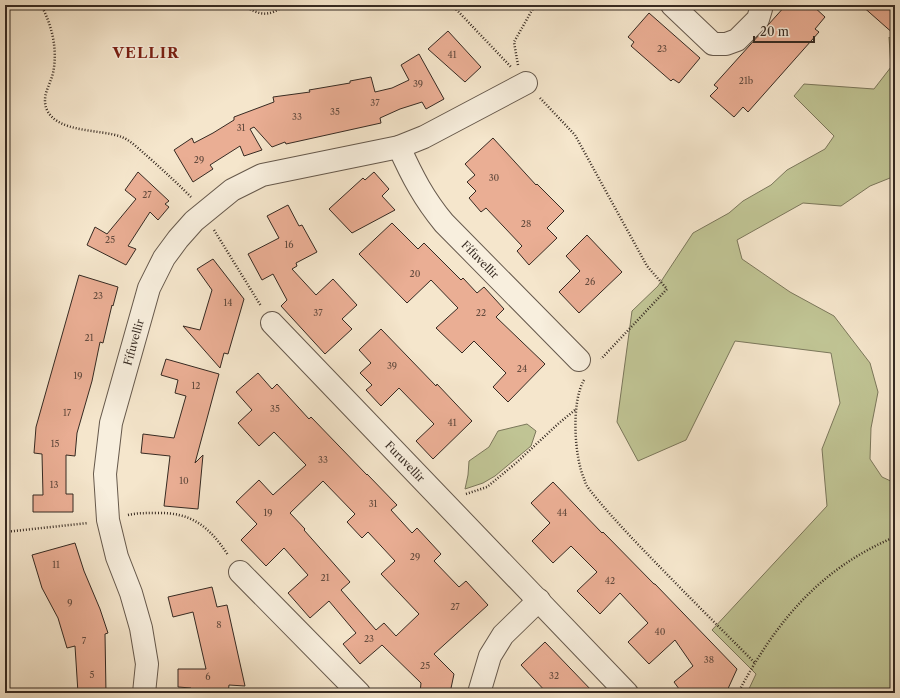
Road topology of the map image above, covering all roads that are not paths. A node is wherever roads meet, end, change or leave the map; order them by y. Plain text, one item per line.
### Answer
1 (672, 5) edge
2 (759, 5) edge
3 (523, 79) road end
4 (399, 147) junction
5 (272, 323) road end
6 (588, 366) road end
7 (240, 572) dead end
8 (539, 600) junction
9 (144, 693) edge
10 (359, 693) edge
11 (479, 693) edge
12 (628, 693) edge

1 - 2 street
3 - 4 street, Fífuvellir
4 - 6 street, Fífuvellir
4 - 9 street, Fífuvellir
5 - 8 street, Furuvellir
7 - 10 street
8 - 11 street
8 - 12 street, Furuvellir

